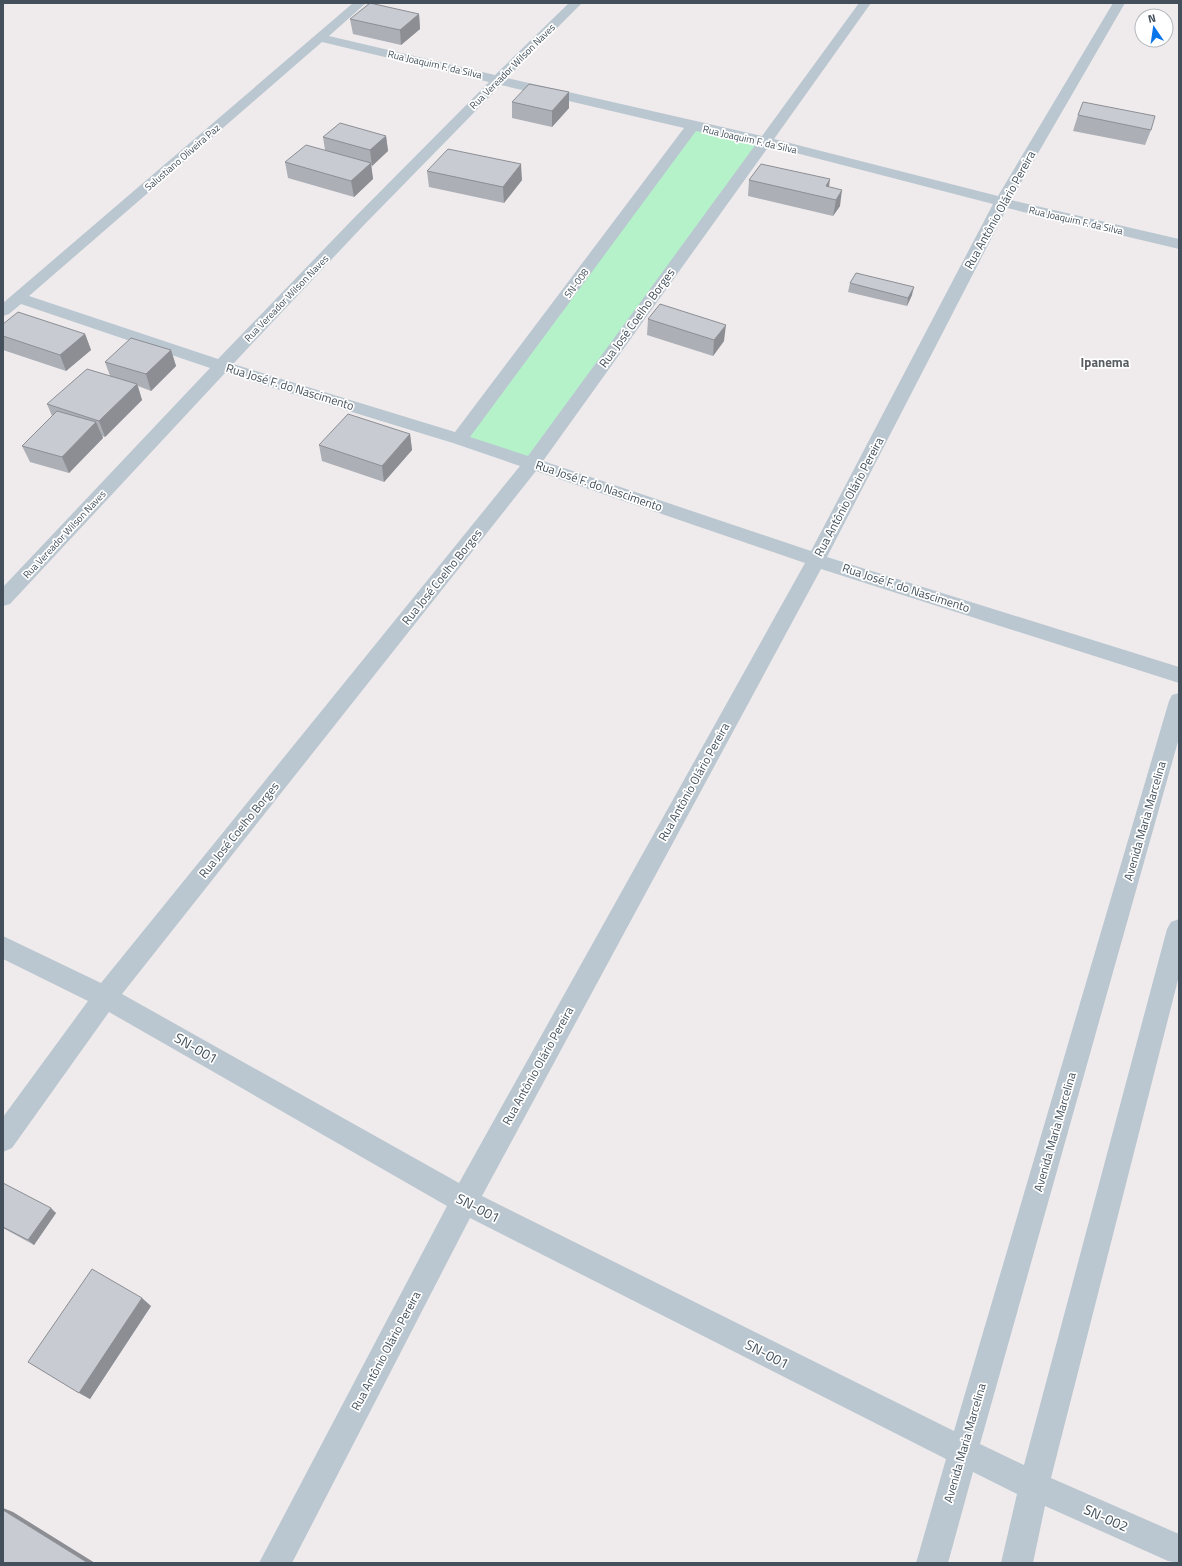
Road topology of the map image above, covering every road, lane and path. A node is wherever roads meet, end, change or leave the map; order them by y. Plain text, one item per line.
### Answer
1 (360, 3) edge
2 (576, 3) edge
3 (865, 3) edge
4 (1119, 3) edge
5 (320, 38) junction
6 (498, 79) junction
7 (693, 126) junction
8 (764, 141) junction
9 (1002, 202) junction
10 (1179, 244) edge
11 (18, 298) junction
12 (3, 311) edge
13 (221, 366) junction
14 (459, 439) junction
15 (532, 464) junction
16 (816, 560) junction
17 (3, 599) edge
18 (1179, 675) edge
19 (1179, 701) edge
20 (1179, 929) edge
21 (3, 947) edge
22 (105, 997) junction
23 (3, 1139) edge
24 (464, 1202) junction
25 (962, 1452) junction
26 (1034, 1486) junction
27 (1179, 1550) edge
28 (275, 1563) edge
29 (932, 1563) edge
30 (1017, 1563) edge

1 - 5 street, Salustiano Oliveira Paz
2 - 6 street, Rua Vereador Wilson Naves
3 - 8 street, Rua José Coelho Borges
4 - 9 street, Rua Antônio Olário Pereira
5 - 6 street, Rua Joaquim F. da Silva
5 - 11 street, Salustiano Oliveira Paz
6 - 7 street, Rua Joaquim F. da Silva
6 - 13 street, Rua Vereador Wilson Naves
7 - 8 street, Rua Joaquim F. da Silva
7 - 14 street, SN-008
8 - 9 street, Rua Joaquim F. da Silva
8 - 15 street, Rua José Coelho Borges
9 - 10 street, Rua Joaquim F. da Silva
9 - 16 street, Rua Antônio Olário Pereira
11 - 12 street, Salustiano Oliveira Paz
11 - 13 street, Rua José F. do Nascimento
13 - 14 street, Rua José F. do Nascimento
13 - 17 street, Rua Vereador Wilson Naves
14 - 15 street, Rua José F. do Nascimento
15 - 16 street, Rua José F. do Nascimento
15 - 22 street, Rua José Coelho Borges
16 - 18 street, Rua José F. do Nascimento
16 - 24 street, Rua Antônio Olário Pereira
19 - 25 street, Avenida Maria Marcelina
20 - 26 street
21 - 22 street, SN-001
22 - 23 street, Rua José Coelho Borges
22 - 24 street, SN-001
24 - 25 street, SN-001
24 - 28 street, Rua Antônio Olário Pereira
25 - 26 street, SN-001
25 - 29 street, Avenida Maria Marcelina
26 - 27 street, SN-002
26 - 30 street

